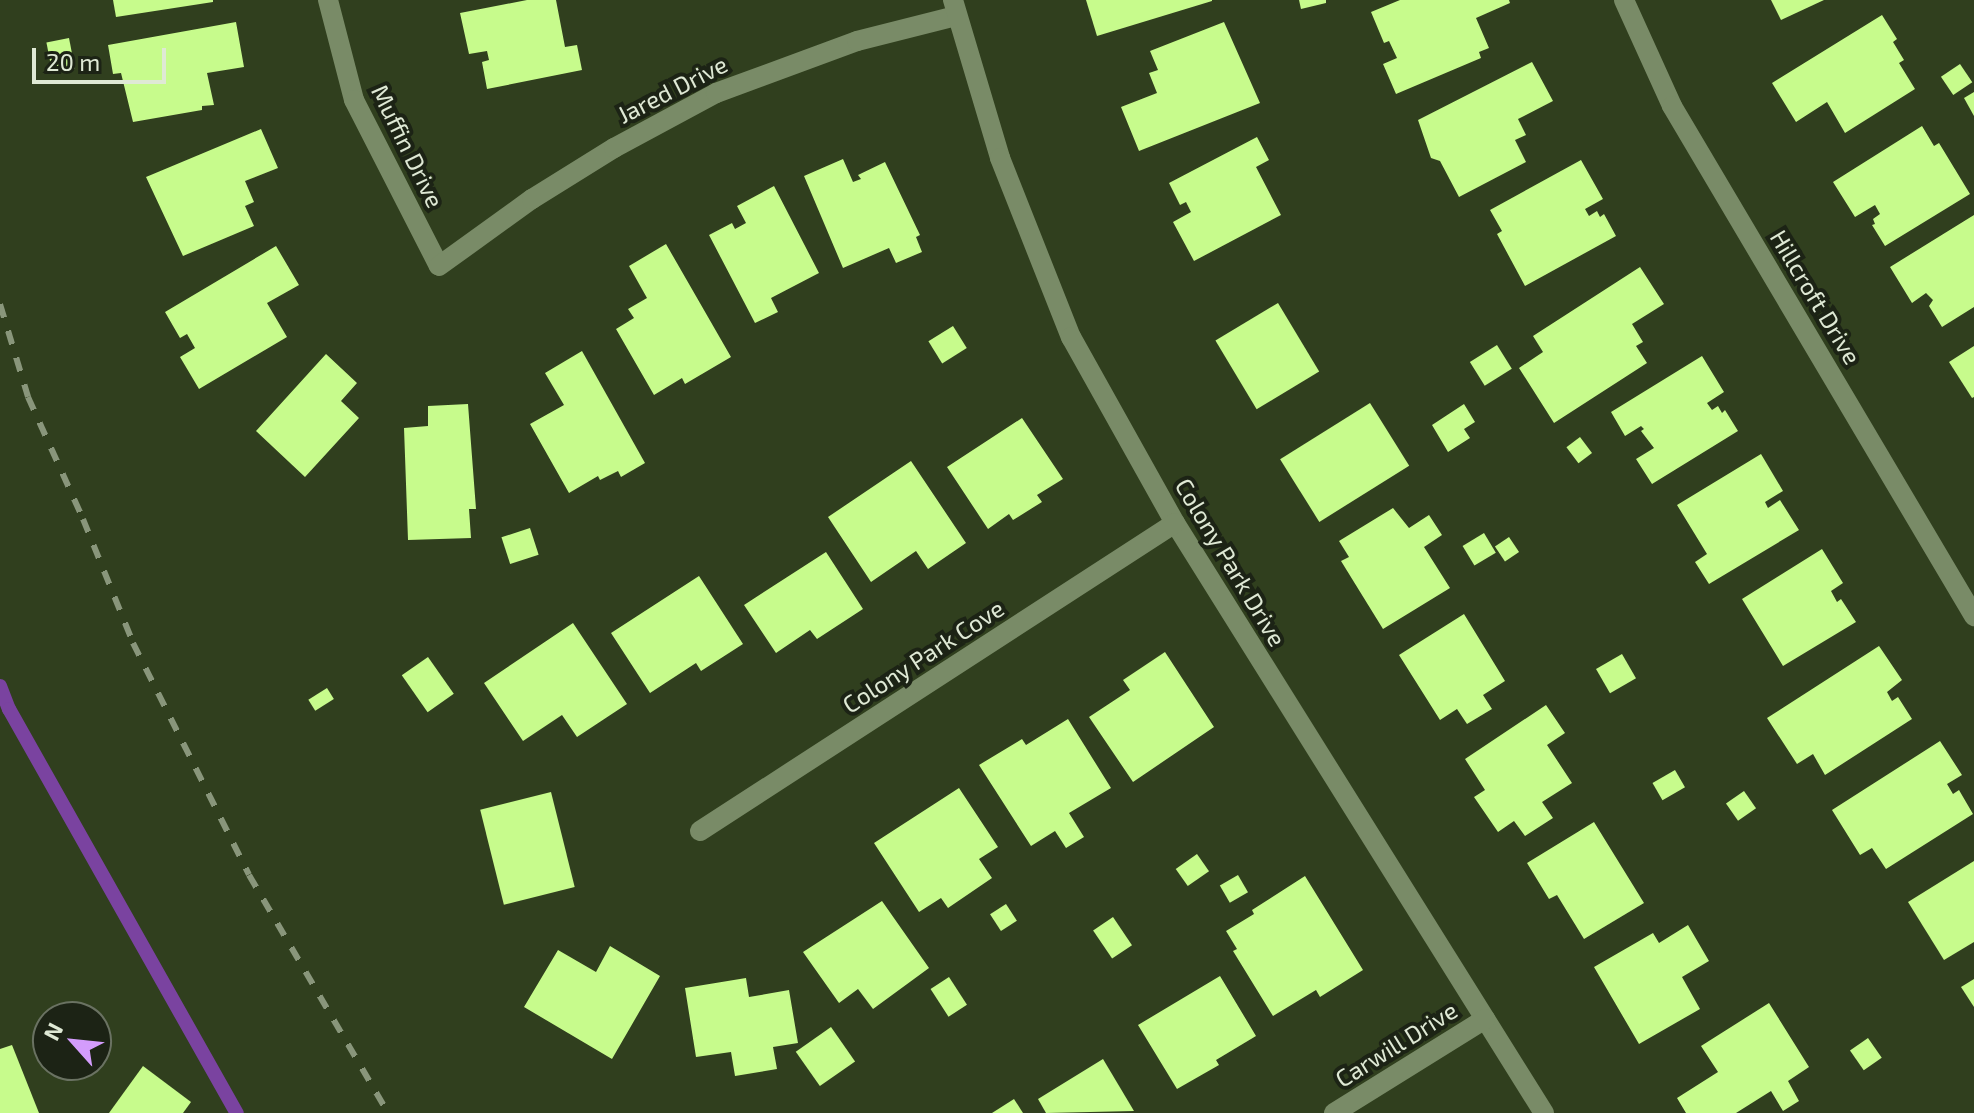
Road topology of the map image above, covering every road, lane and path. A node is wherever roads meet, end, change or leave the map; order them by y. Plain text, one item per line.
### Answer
1 (328, 0) edge
2 (1624, 0) edge
3 (955, 8) edge
4 (439, 266) joint
5 (1175, 523) junction
6 (1974, 616) edge
7 (700, 831) dead end
8 (1485, 1019) junction
9 (1334, 1113) edge
10 (1544, 1113) edge

1 - 4 street, Muffin Drive
2 - 6 street, Hillcroft Drive
3 - 4 street, Jared Drive
3 - 5 street, Colony Park Drive
5 - 7 street, Colony Park Cove
5 - 8 street, Colony Park Drive
8 - 9 street, Carwill Drive
8 - 10 street, Colony Park Drive

